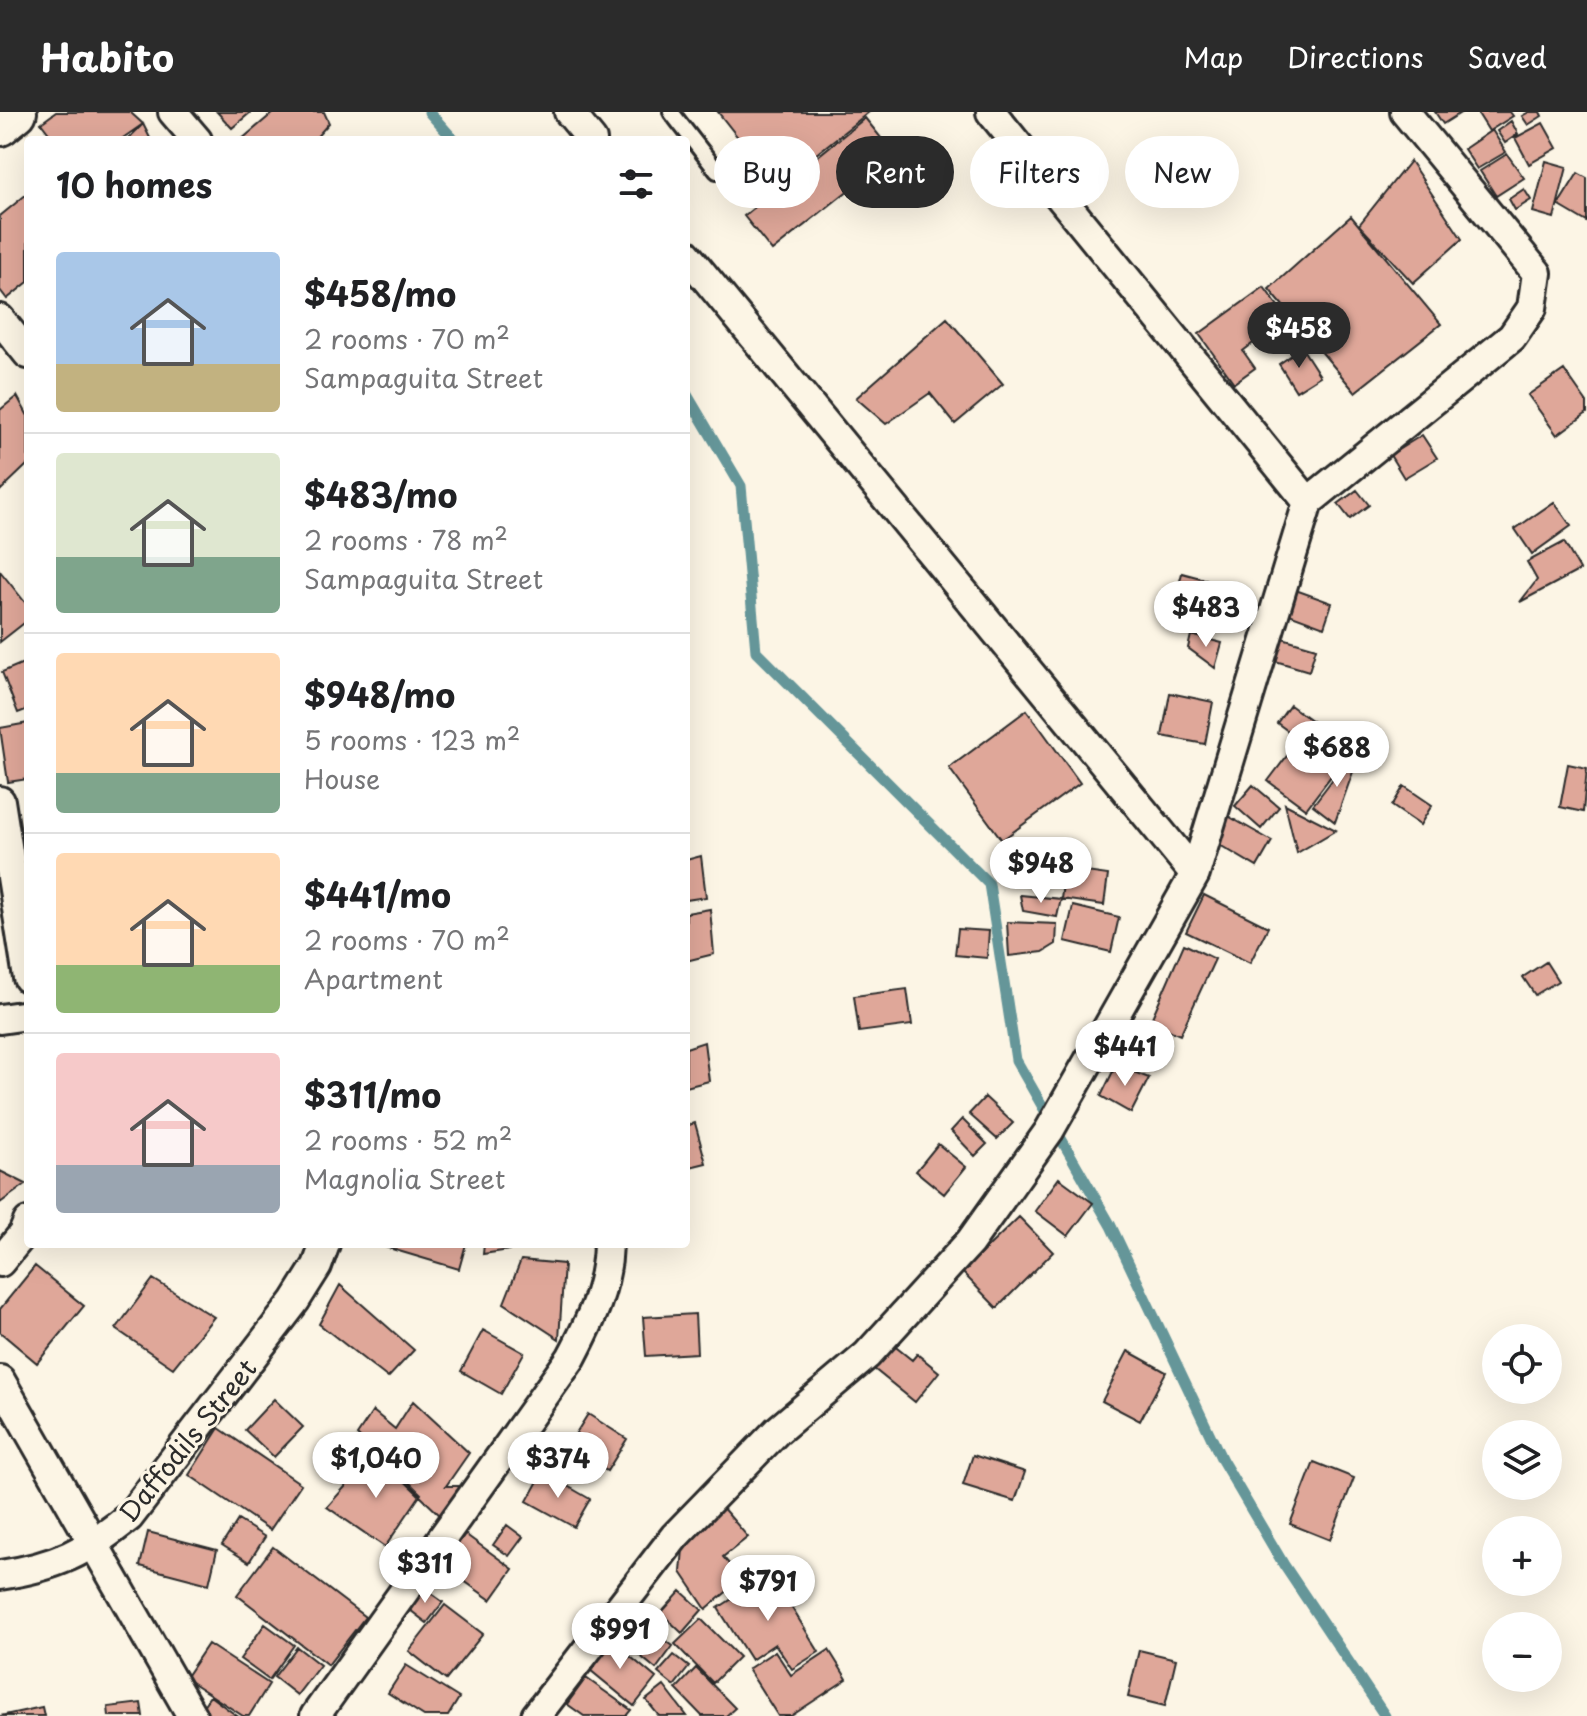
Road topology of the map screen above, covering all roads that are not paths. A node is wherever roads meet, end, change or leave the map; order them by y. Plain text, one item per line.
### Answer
1 (16, 112) edge
2 (173, 112) edge
3 (569, 112) edge
4 (671, 112) edge
5 (991, 112) edge
6 (1405, 112) edge
7 (0, 125) edge
8 (194, 136) edge
9 (589, 136) edge
10 (690, 136) edge
11 (690, 136) edge
12 (714, 167) edge
13 (690, 259) edge
14 (0, 319) edge
15 (24, 349) edge
16 (1308, 502) junction
17 (0, 801) edge
18 (1195, 874) junction
19 (24, 953) edge
20 (24, 1016) edge
21 (0, 1019) edge
22 (24, 1232) edge
23 (324, 1248) edge
24 (608, 1248) edge
25 (0, 1262) edge
26 (0, 1380) edge
27 (94, 1545) junction
28 (0, 1575) edge
29 (192, 1716) edge
30 (315, 1716) edge
31 (536, 1716) edge

1 - 7 main road
2 - 8 street
3 - 9 street
4 - 10 lane
5 - 16 street
6 - 16 street
11 - 12 lane
13 - 18 street
14 - 15 street
16 - 18 street
17 - 19 street
18 - 31 street
20 - 21 street
22 - 25 street
23 - 27 street, Daffodils Street
24 - 30 street
26 - 27 street
27 - 28 street, Daffodils Street
27 - 29 street

